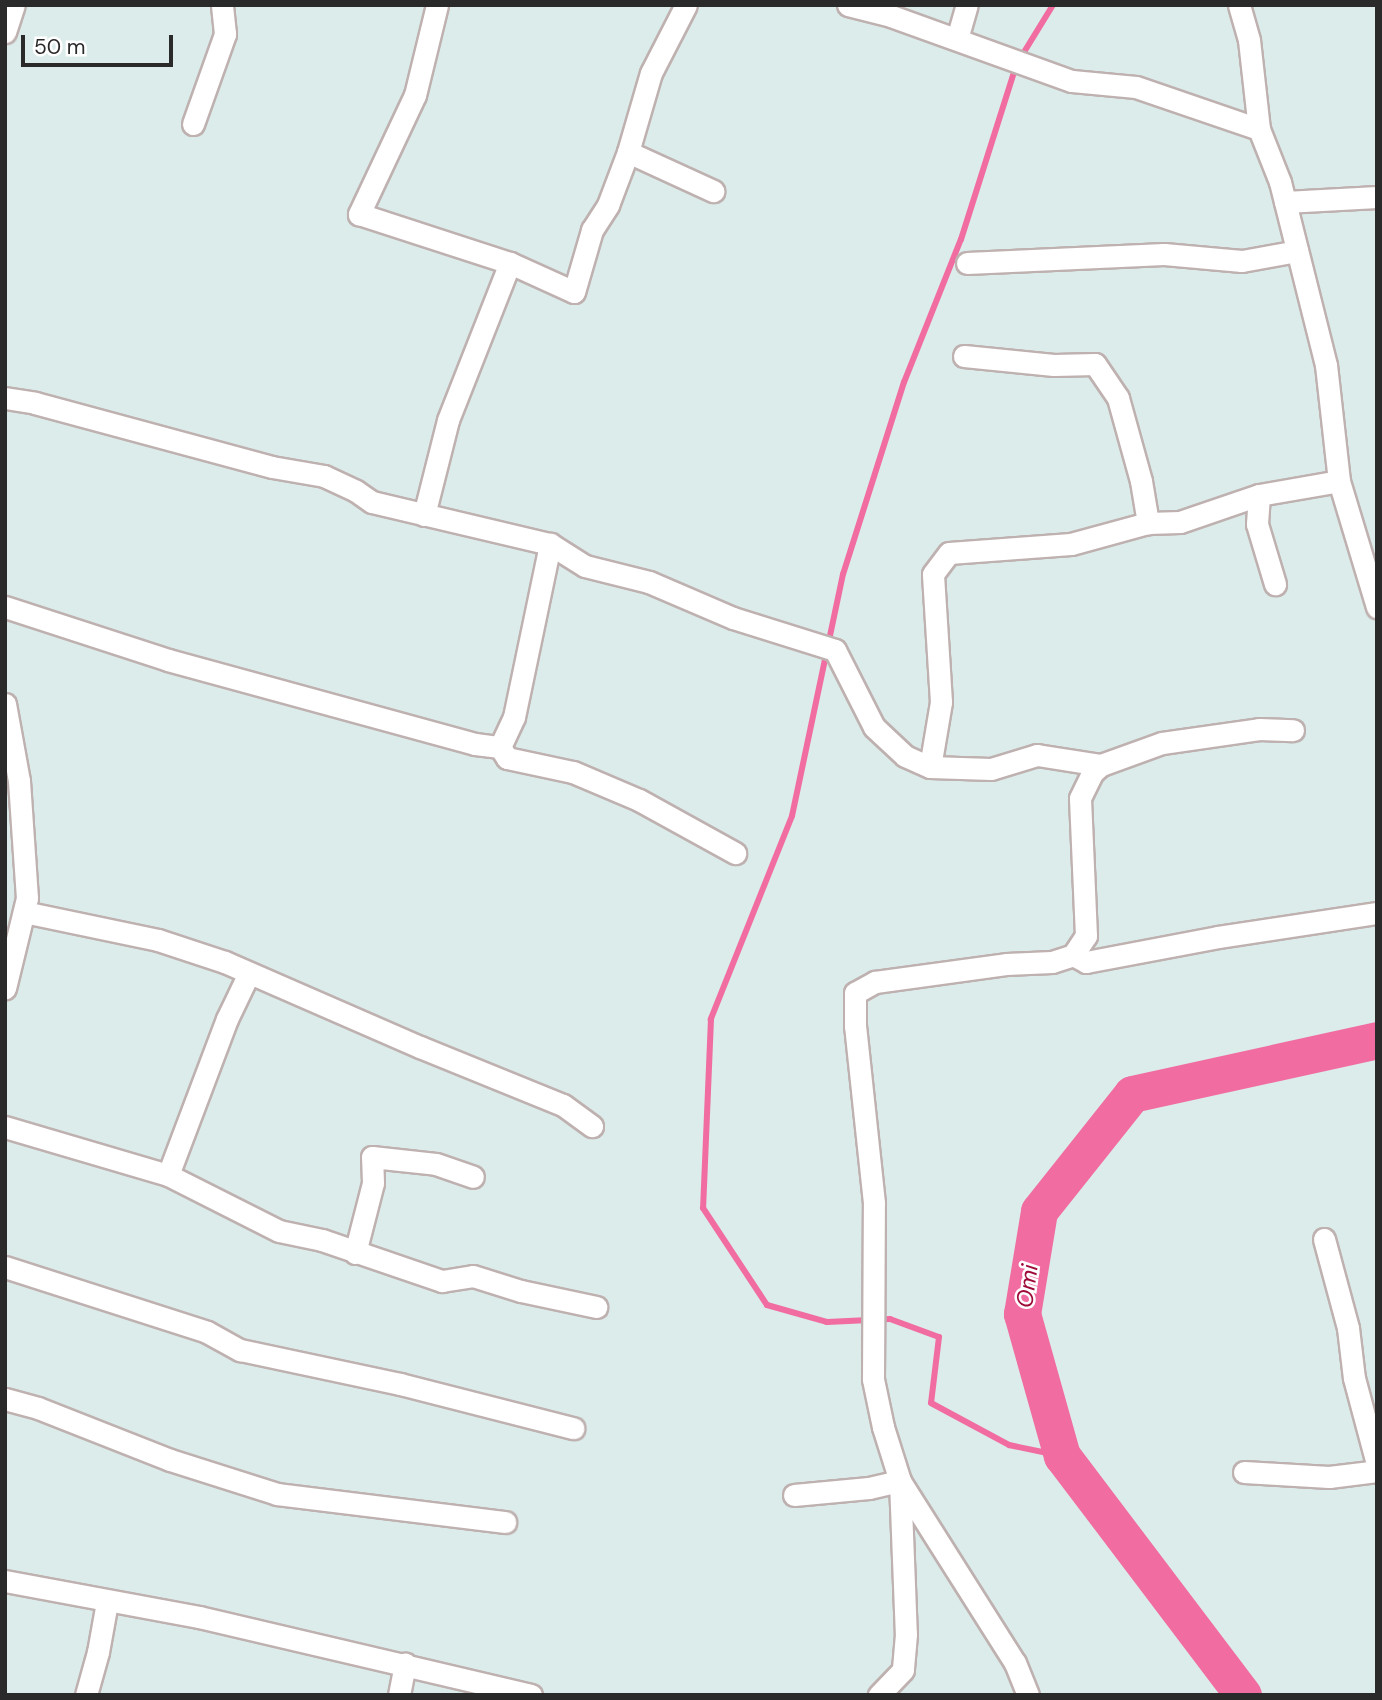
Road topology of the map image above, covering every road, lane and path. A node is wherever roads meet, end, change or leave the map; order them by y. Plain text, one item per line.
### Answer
1 (14, 5) edge
2 (222, 5) edge
3 (437, 5) edge
4 (686, 5) edge
5 (848, 5) edge
6 (967, 5) edge
7 (1239, 5) edge
8 (5, 32) edge
9 (957, 39) junction
10 (193, 124) dead end
11 (1259, 129) junction
12 (628, 152) junction
13 (713, 191) dead end
14 (1377, 197) edge
15 (1285, 202) junction
16 (1297, 251) junction
17 (510, 263) junction
18 (967, 263) dead end
19 (964, 356) dead end
20 (5, 398) edge
21 (1339, 481) junction
22 (1259, 495) junction
23 (424, 515) junction
24 (1148, 523) junction
25 (550, 544) junction
26 (1275, 584) dead end
27 (5, 607) edge
28 (1377, 607) edge
29 (5, 704) edge
30 (1293, 730) dead end
31 (499, 747) junction
32 (1101, 765) junction
33 (930, 767) junction
34 (13, 808) edge
35 (735, 853) dead end
36 (24, 912) junction
37 (1377, 914) edge
38 (1079, 958) junction
39 (249, 973) junction
40 (5, 988) edge
41 (592, 1126) dead end
42 (5, 1127) edge
43 (168, 1175) junction
44 (473, 1177) dead end
45 (1325, 1239) dead end
46 (355, 1253) junction
47 (5, 1267) edge
48 (596, 1307) dead end
49 (5, 1399) edge
50 (572, 1428) dead end
51 (1377, 1464) edge
52 (1377, 1471) edge
53 (1244, 1472) dead end
54 (900, 1481) junction
55 (794, 1494) dead end
56 (505, 1522) dead end
57 (5, 1581) edge
58 (107, 1602) junction
59 (405, 1664) junction
60 (86, 1695) edge
61 (399, 1695) edge
62 (531, 1695) edge
63 (879, 1695) edge
64 (1028, 1695) edge

1 - 8 street
2 - 10 street
3 - 17 street
4 - 12 street
5 - 9 street
6 - 9 street
7 - 11 street
9 - 11 street
11 - 15 street
12 - 13 street
12 - 17 street
14 - 15 street
15 - 16 street
16 - 18 street
16 - 21 street
17 - 23 street
19 - 24 street
20 - 23 street
21 - 22 street
21 - 28 street
22 - 24 street
22 - 26 street
23 - 25 street
24 - 33 street
25 - 31 street
25 - 33 street
27 - 31 street
29 - 34 street
30 - 32 street
31 - 35 street
32 - 33 street
32 - 38 street
34 - 36 street
36 - 39 street
36 - 40 street
37 - 38 street
38 - 54 street
39 - 41 street
39 - 43 street
42 - 43 street
43 - 46 street
44 - 46 street
45 - 51 street
46 - 48 street
47 - 50 street
49 - 56 street
52 - 53 street
54 - 55 street
54 - 63 street
54 - 64 street
57 - 58 street
58 - 59 street
58 - 60 street
59 - 61 street
59 - 62 street

